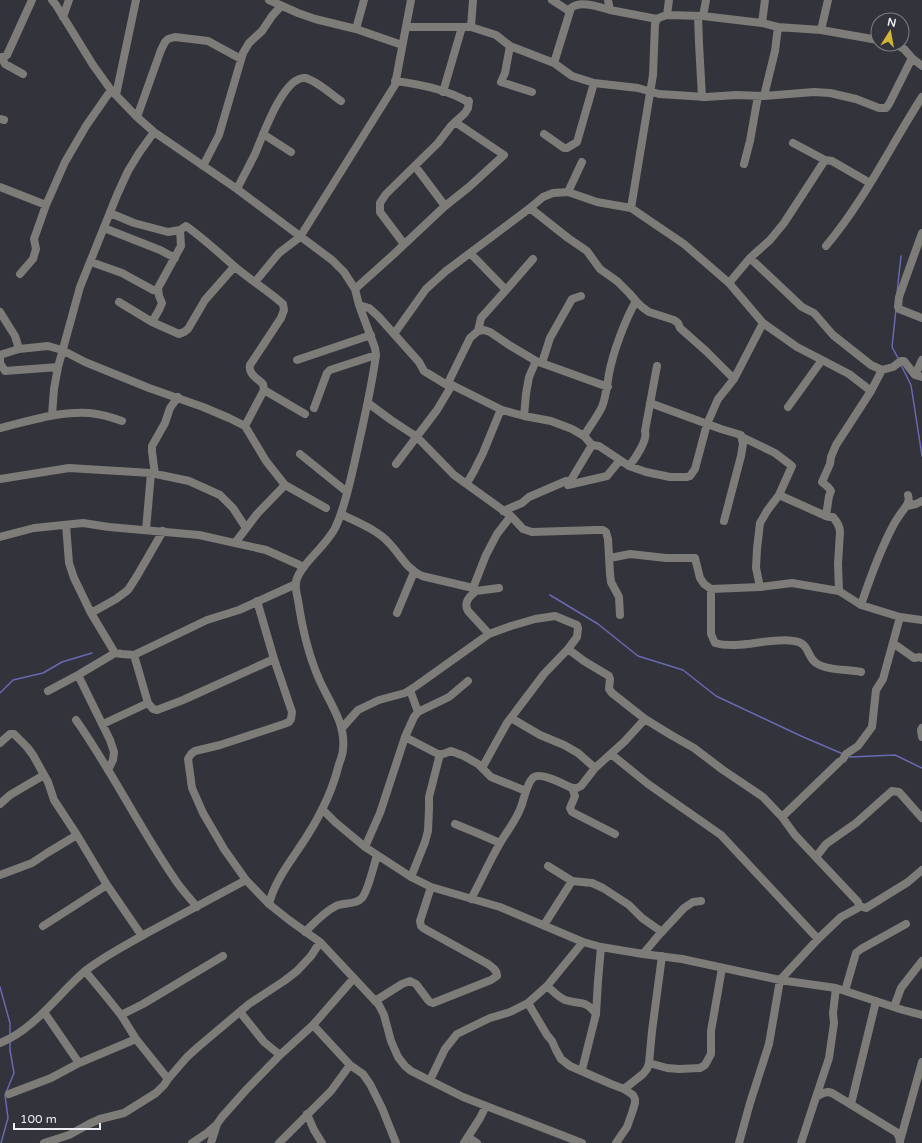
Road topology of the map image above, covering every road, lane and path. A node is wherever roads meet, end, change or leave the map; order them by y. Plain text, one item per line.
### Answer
1 (32, 0) edge
2 (52, 0) edge
3 (69, 0) edge
4 (136, 0) edge
5 (269, 0) edge
6 (364, 0) edge
7 (411, 0) edge
8 (473, 0) edge
9 (552, 0) edge
10 (608, 0) edge
11 (669, 0) edge
12 (706, 0) edge
13 (765, 0) edge
14 (828, 0) edge
15 (281, 6) junction
16 (610, 10) junction
17 (570, 11) junction
18 (667, 15) junction
19 (701, 16) junction
20 (63, 17) junction
21 (657, 19) junction
22 (762, 23) junction
23 (407, 26) junction
24 (462, 27) junction
25 (778, 27) junction
26 (471, 28) junction
27 (356, 29) junction
28 (821, 30) junction
29 (870, 39) edge
30 (402, 45) junction
31 (510, 46) junction
32 (907, 52) edge
33 (1, 58) edge
34 (912, 58) junction
35 (241, 59) junction
36 (554, 63) junction
37 (922, 66) edge
38 (23, 74) dead end
39 (396, 81) junction
40 (594, 83) junction
41 (114, 92) junction
42 (443, 92) junction
43 (532, 92) dead end
44 (651, 92) junction
45 (761, 96) junction
46 (702, 97) junction
47 (922, 97) edge
48 (341, 101) dead end
49 (137, 117) junction
50 (455, 122) junction
51 (154, 132) junction
52 (263, 134) junction
53 (544, 134) dead end
54 (793, 143) dead end
55 (291, 152) dead end
56 (825, 160) junction
57 (582, 162) dead end
58 (744, 164) dead end
59 (203, 166) junction
60 (415, 166) junction
61 (870, 183) junction
62 (0, 187) edge
63 (237, 189) junction
64 (568, 192) junction
65 (46, 205) junction
66 (445, 206) junction
67 (530, 208) junction
68 (631, 208) junction
69 (110, 213) junction
70 (104, 228) junction
71 (180, 230) junction
72 (922, 233) edge
73 (300, 237) junction
74 (404, 244) junction
75 (826, 246) dead end
76 (470, 253) junction
77 (919, 253) edge
78 (175, 258) junction
79 (750, 258) junction
80 (533, 259) dead end
81 (91, 262) junction
82 (234, 266) junction
83 (20, 274) dead end
84 (255, 282) junction
85 (728, 283) junction
86 (355, 289) junction
87 (506, 290) junction
88 (158, 291) junction
89 (581, 296) dead end
90 (636, 301) junction
91 (119, 302) dead end
92 (359, 305) junction
93 (0, 312) edge
94 (922, 318) edge
95 (152, 322) junction
96 (763, 323) junction
97 (478, 331) junction
98 (394, 334) junction
99 (371, 335) junction
100 (19, 349) junction
101 (62, 350) junction
102 (0, 355) edge
103 (376, 355) junction
104 (297, 360) dead end
105 (822, 360) junction
106 (922, 360) edge
107 (539, 362) junction
108 (657, 366) dead end
109 (58, 367) junction
110 (882, 370) junction
111 (918, 376) edge
112 (734, 379) junction
113 (450, 385) junction
114 (608, 387) junction
115 (264, 390) junction
116 (871, 391) junction
117 (178, 397) junction
118 (368, 403) junction
119 (650, 403) junction
120 (788, 407) dead end
121 (314, 408) dead end
122 (502, 410) junction
123 (305, 414) dead end
124 (52, 415) junction
125 (524, 416) junction
126 (122, 420) dead end
127 (708, 424) junction
128 (245, 426) junction
129 (0, 428) edge
130 (584, 436) junction
131 (417, 437) junction
132 (742, 437) junction
133 (592, 445) junction
134 (300, 454) dead end
135 (620, 460) junction
136 (396, 464) dead end
137 (629, 466) junction
138 (153, 474) junction
139 (0, 479) edge
140 (467, 483) junction
141 (285, 485) junction
142 (568, 485) junction
143 (347, 492) junction
144 (779, 495) junction
145 (908, 495) dead end
146 (922, 501) edge
147 (907, 506) junction
148 (326, 508) dead end
149 (503, 511) junction
150 (341, 514) junction
151 (511, 516) junction
152 (826, 516) junction
153 (724, 521) dead end
154 (66, 525) junction
155 (246, 528) junction
156 (146, 530) junction
157 (163, 531) junction
158 (0, 537) edge
159 (236, 543) junction
160 (610, 558) junction
161 (304, 568) junction
162 (414, 572) junction
163 (296, 584) junction
164 (760, 587) junction
165 (499, 588) dead end
166 (475, 589) junction
167 (711, 589) junction
168 (838, 591) junction
169 (257, 601) junction
170 (861, 605) junction
171 (91, 613) junction
172 (397, 613) dead end
173 (620, 615) dead end
174 (900, 617) junction
175 (922, 620) edge
176 (489, 634) junction
177 (893, 643) junction
178 (568, 649) junction
179 (115, 653) junction
180 (134, 655) junction
181 (922, 658) edge
182 (274, 659) junction
183 (861, 672) dead end
184 (78, 675) junction
185 (468, 682) dead end
186 (410, 690) junction
187 (48, 691) dead end
188 (148, 703) junction
189 (418, 712) junction
190 (511, 718) junction
191 (645, 719) junction
192 (76, 720) dead end
193 (103, 724) junction
194 (342, 728) junction
195 (922, 728) edge
196 (404, 737) junction
197 (922, 737) edge
198 (0, 743) edge
199 (440, 754) junction
200 (611, 754) junction
201 (482, 768) junction
202 (595, 768) junction
203 (108, 770) junction
204 (44, 776) junction
205 (572, 788) junction
206 (526, 791) junction
207 (0, 804) edge
208 (322, 809) junction
209 (782, 818) junction
210 (922, 818) edge
211 (454, 824) dead end
212 (615, 834) dead end
213 (77, 835) junction
214 (500, 843) junction
215 (365, 847) junction
216 (377, 855) junction
217 (816, 857) junction
218 (548, 866) dead end
219 (922, 870) edge
220 (0, 875) edge
221 (411, 877) junction
222 (246, 880) junction
223 (572, 881) junction
224 (107, 885) junction
225 (431, 886) junction
226 (471, 899) junction
227 (701, 901) dead end
228 (269, 904) junction
229 (860, 906) junction
230 (197, 907) junction
231 (906, 924) dead end
232 (544, 925) junction
233 (43, 926) dead end
234 (305, 932) junction
235 (660, 934) junction
236 (142, 936) junction
237 (818, 939) junction
238 (320, 942) junction
239 (583, 942) junction
240 (602, 947) junction
241 (643, 954) junction
242 (223, 956) dead end
243 (660, 956) junction
244 (922, 961) edge
245 (722, 968) junction
246 (85, 971) junction
247 (354, 978) junction
248 (780, 980) junction
249 (547, 986) junction
250 (836, 988) junction
251 (845, 990) junction
252 (375, 1001) junction
253 (876, 1001) junction
254 (528, 1003) junction
255 (894, 1007) junction
256 (44, 1012) junction
257 (240, 1012) junction
258 (596, 1014) junction
259 (121, 1015) junction
260 (922, 1015) edge
261 (313, 1025) junction
262 (136, 1039) junction
263 (0, 1043) edge
264 (280, 1055) junction
265 (922, 1062) edge
266 (79, 1063) junction
267 (649, 1063) junction
268 (350, 1065) junction
269 (582, 1070) junction
270 (168, 1079) junction
271 (430, 1080) junction
272 (624, 1089) junction
273 (9, 1094) dead end
274 (816, 1097) junction
275 (851, 1104) junction
276 (486, 1106) junction
277 (307, 1114) junction
278 (217, 1124) junction
279 (466, 1140) edge
280 (44, 1143) edge
281 (192, 1143) edge
282 (211, 1143) edge
283 (279, 1143) edge
284 (322, 1143) edge
285 (396, 1143) edge
286 (477, 1143) edge
287 (582, 1143) edge
288 (616, 1143) edge
289 (739, 1143) edge
290 (801, 1143) edge
291 (900, 1143) edge

1 - 33 street
2 - 20 street
3 - 20 street
4 - 41 street
5 - 15 street
6 - 27 street
7 - 23 street
8 - 26 street
9 - 17 street
10 - 16 street
11 - 18 street
12 - 19 street
13 - 22 street
14 - 28 street
15 - 27 street
15 - 35 street
16 - 17 street
16 - 21 street
17 - 36 street
18 - 19 street
18 - 21 street
19 - 22 street
19 - 46 street
20 - 41 street
21 - 44 street
22 - 25 street
23 - 24 street
23 - 30 street
24 - 26 street
24 - 42 street
25 - 28 street
25 - 45 street
26 - 31 street
27 - 30 street
28 - 29 street
30 - 39 street
31 - 36 street
31 - 43 street
32 - 34 street
33 - 38 street
34 - 37 street
34 - 45 street
35 - 49 street
35 - 59 street
36 - 40 street
39 - 42 street
39 - 73 street
40 - 44 street
40 - 53 street
41 - 49 street
41 - 65 street
42 - 50 street
44 - 46 street
44 - 68 street
45 - 46 street
45 - 58 street
47 - 61 street
48 - 52 street
49 - 51 street
50 - 60 street
50 - 66 street
51 - 59 street
51 - 69 street
52 - 55 street
52 - 63 street
54 - 56 street
56 - 61 street
56 - 79 street
57 - 64 street
59 - 63 street
60 - 66 street
60 - 74 street
61 - 75 street
62 - 65 street
63 - 73 street
64 - 67 street
64 - 68 street
65 - 83 street
66 - 74 street
67 - 76 street
67 - 90 street
68 - 85 street
69 - 70 street
69 - 71 street
70 - 78 street
70 - 81 street
71 - 78 street
71 - 82 street
72 - 77 street
73 - 84 street
73 - 86 street
74 - 86 street
76 - 87 street
76 - 98 street
77 - 94 street
78 - 88 street
79 - 85 street
79 - 110 street
80 - 87 street
81 - 88 street
81 - 101 street
82 - 84 street
82 - 95 street
84 - 115 street
85 - 96 street
86 - 92 street
87 - 97 street
88 - 95 street
89 - 107 street
90 - 112 street
90 - 114 street
91 - 95 street
92 - 98 street
92 - 99 street
93 - 100 street
96 - 105 street
96 - 112 street
97 - 107 street
97 - 113 street
98 - 113 street
99 - 103 street
99 - 104 street
100 - 101 street
100 - 102 street
101 - 109 street
101 - 117 street
102 - 109 street
103 - 118 street
103 - 121 street
105 - 116 street
105 - 120 street
106 - 111 street
107 - 114 street
107 - 125 street
108 - 119 street
109 - 124 street
110 - 111 street
110 - 116 street
112 - 127 street
113 - 122 street
113 - 131 street
114 - 130 street
115 - 123 street
115 - 128 street
116 - 152 street
117 - 128 street
117 - 138 street
118 - 131 street
118 - 143 street
119 - 127 street
119 - 137 street
122 - 125 street
122 - 140 street
124 - 126 street
124 - 129 street
125 - 130 street
127 - 132 street
127 - 137 street
128 - 141 street
130 - 133 street
131 - 136 street
131 - 140 street
132 - 144 street
132 - 153 street
133 - 135 street
133 - 142 street
134 - 143 street
135 - 137 street
135 - 142 street
138 - 139 street
138 - 155 street
138 - 156 street
140 - 149 street
141 - 148 street
141 - 155 street
142 - 149 street
143 - 150 street
144 - 152 street
144 - 164 street
145 - 147 street
146 - 147 street
147 - 170 street
149 - 151 street
150 - 161 street
150 - 162 street
151 - 160 street
151 - 166 street
152 - 168 street
154 - 156 street
154 - 158 street
154 - 171 street
155 - 159 street
156 - 157 street
157 - 159 street
157 - 171 street
159 - 161 street
160 - 167 street
160 - 173 street
161 - 163 street
162 - 166 street
162 - 172 street
163 - 169 street
163 - 194 street
164 - 167 street
164 - 168 street
165 - 166 street
166 - 176 street
167 - 183 street
168 - 170 street
169 - 180 street
169 - 182 street
170 - 174 street
171 - 179 street
174 - 175 street
174 - 177 street
176 - 178 street
176 - 186 street
177 - 181 street
177 - 209 street
178 - 190 street
178 - 191 street
179 - 180 street
179 - 184 street
180 - 188 street
182 - 188 street
182 - 222 street
184 - 187 street
184 - 193 street
185 - 189 street
186 - 189 street
186 - 194 street
188 - 193 street
189 - 196 street
190 - 201 street
190 - 202 street
191 - 200 street
191 - 209 street
192 - 203 street
193 - 203 street
194 - 208 street
195 - 197 street
196 - 199 street
196 - 215 street
198 - 204 street
199 - 201 street
199 - 221 street
200 - 202 street
200 - 237 street
201 - 206 street
202 - 205 street
203 - 230 street
204 - 207 street
204 - 213 street
205 - 206 street
205 - 212 street
206 - 214 street
208 - 215 street
208 - 228 street
209 - 217 street
210 - 217 street
211 - 214 street
213 - 220 street
213 - 224 street
214 - 226 street
215 - 216 street
216 - 221 street
216 - 234 street
217 - 229 street
218 - 223 street
219 - 229 street
221 - 225 street
222 - 228 street
222 - 230 street
223 - 232 street
223 - 235 street
224 - 233 street
224 - 236 street
225 - 226 street
225 - 252 street
226 - 232 street
227 - 235 street
228 - 234 street
229 - 237 street
230 - 236 street
231 - 251 street
232 - 239 street
234 - 238 street
235 - 241 street
235 - 243 street
236 - 246 street
237 - 248 street
238 - 247 street
238 - 257 street
239 - 240 street
239 - 249 street
240 - 241 street
240 - 258 street
241 - 243 street
242 - 259 street
243 - 245 street
243 - 267 street
244 - 255 street
245 - 248 street
245 - 267 street
246 - 256 street
246 - 259 street
247 - 252 street
247 - 261 street
248 - 250 street
248 - 289 street
249 - 254 street
249 - 258 street
250 - 251 street
250 - 274 street
251 - 253 street
252 - 271 street
253 - 255 street
253 - 275 street
254 - 269 street
254 - 271 street
255 - 260 street
256 - 263 street
256 - 266 street
257 - 264 street
257 - 270 street
258 - 269 street
259 - 262 street
261 - 264 street
261 - 268 street
262 - 266 street
262 - 270 street
264 - 278 street
265 - 291 street
266 - 273 street
267 - 272 street
268 - 277 street
268 - 285 street
269 - 272 street
270 - 280 street
271 - 276 street
272 - 288 street
274 - 275 street
274 - 290 street
275 - 291 street
276 - 279 street
276 - 287 street
277 - 283 street
277 - 284 street
278 - 281 street
278 - 282 street
279 - 286 street

